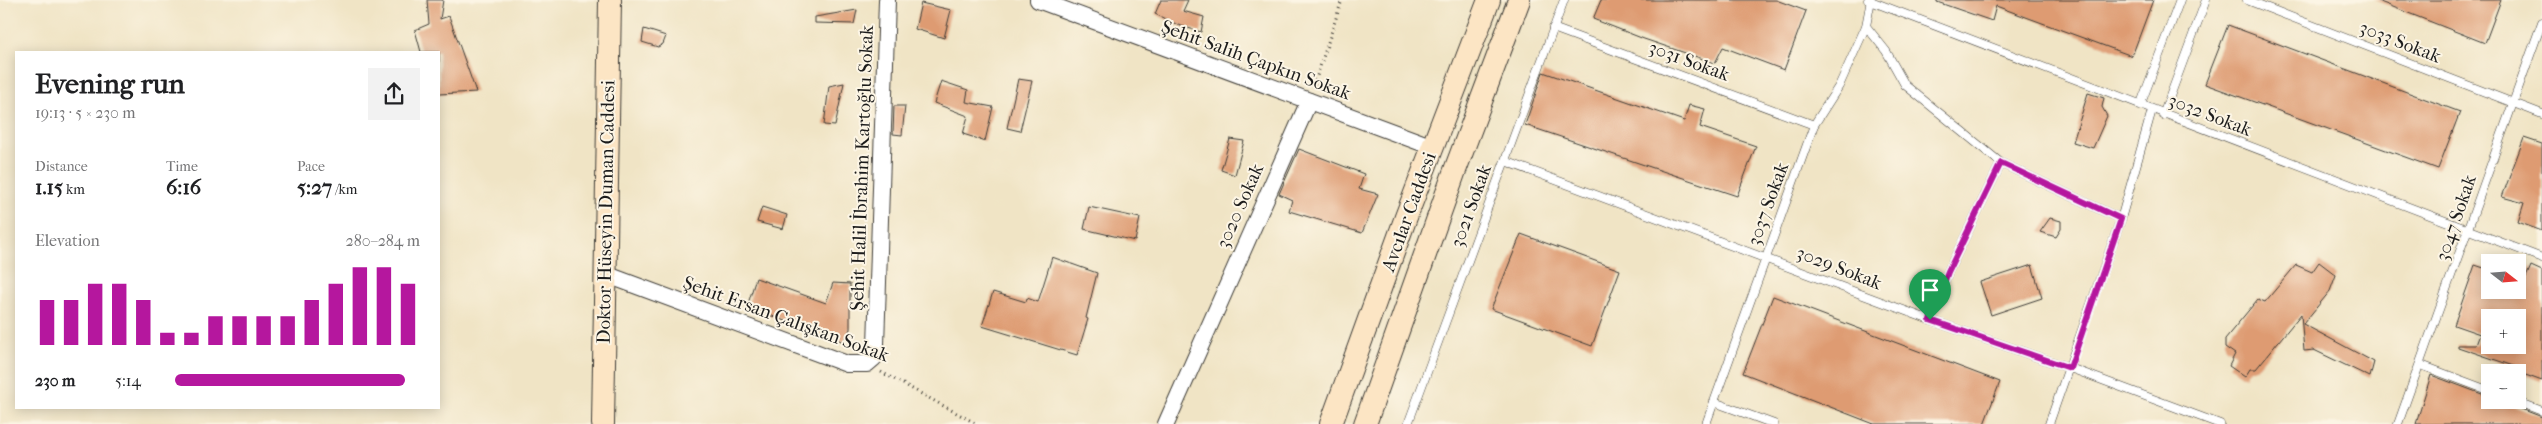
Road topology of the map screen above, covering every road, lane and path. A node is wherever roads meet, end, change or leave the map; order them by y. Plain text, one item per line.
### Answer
1 (610, 0) edge
2 (887, 0) edge
3 (1038, 0) edge
4 (1342, 0) edge
5 (1489, 0) edge
6 (1519, 0) edge
7 (1564, 0) edge
8 (1870, 0) edge
9 (2180, 0) edge
10 (2206, 0) edge
11 (2246, 0) edge
12 (2542, 22) edge
13 (1866, 26) junction
14 (1553, 28) junction
15 (1309, 101) junction
16 (2514, 103) junction
17 (2140, 106) junction
18 (2152, 110) junction
19 (2542, 114) edge
20 (2163, 115) junction
21 (1814, 125) junction
22 (1433, 147) junction
23 (1505, 160) junction
24 (2001, 163) junction
25 (2121, 219) junction
26 (2469, 230) junction
27 (1766, 258) junction
28 (2542, 258) edge
29 (605, 274) junction
30 (1930, 320) junction
31 (867, 364) junction
32 (2421, 365) junction
33 (2070, 368) junction
34 (2481, 388) edge
35 (1714, 402) junction
36 (2526, 405) edge
37 (2542, 411) edge
38 (603, 424) edge
39 (977, 424) edge
40 (1166, 424) edge
41 (1331, 424) edge
42 (1365, 424) edge
43 (1408, 424) edge
44 (1706, 424) edge
45 (1774, 424) edge
46 (2049, 424) edge
47 (2220, 424) edge
48 (2398, 424) edge

1 - 29 main road, Doktor Hüseyin Duman Caddesi
2 - 31 street, Şehit Halil İbrahim Kartoğlu Sokak
3 - 15 street, Şehit Salih Çapkın Sokak
4 - 15 path
5 - 22 main road, Avcılar Caddesi
6 - 42 main road, Avcılar Caddesi
7 - 14 lane, 3021 Sokak
8 - 13 lane, 3037 Sokak
8 - 17 lane, 3032 Sokak
9 - 17 lane
10 - 20 lane
11 - 16 lane, 3033 Sokak
12 - 16 lane, 3047 Sokak
13 - 21 lane, 3037 Sokak
13 - 24 lane
14 - 21 lane, 3031 Sokak
14 - 23 lane, 3021 Sokak
15 - 22 street, Şehit Salih Çapkın Sokak
15 - 40 street, 3020 Sokak
16 - 19 lane, 3033 Sokak
16 - 26 lane, 3047 Sokak
17 - 18 lane, 3032 Sokak
18 - 20 lane, 3032 Sokak
18 - 25 lane
20 - 26 lane, 3032 Sokak
21 - 27 lane, 3037 Sokak
22 - 41 main road, Avcılar Caddesi
23 - 27 lane, 3029 Sokak
23 - 43 lane, 3021 Sokak
24 - 25 lane
24 - 30 lane
25 - 33 lane
26 - 28 lane, 3032 Sokak
26 - 32 lane, 3047 Sokak
27 - 30 lane, 3029 Sokak
27 - 35 lane, 3037 Sokak
29 - 31 street, Şehit Ersan Çalışkan Sokak
29 - 38 main road, Doktor Hüseyin Duman Caddesi
30 - 33 lane, 3029 Sokak
31 - 39 path, Şehit Ersan Çalışkan Sokak
32 - 34 lane
32 - 48 lane, 3047 Sokak
33 - 46 lane
33 - 47 lane, 3029 Sokak
35 - 44 lane, 3037 Sokak
35 - 45 lane
36 - 37 lane

